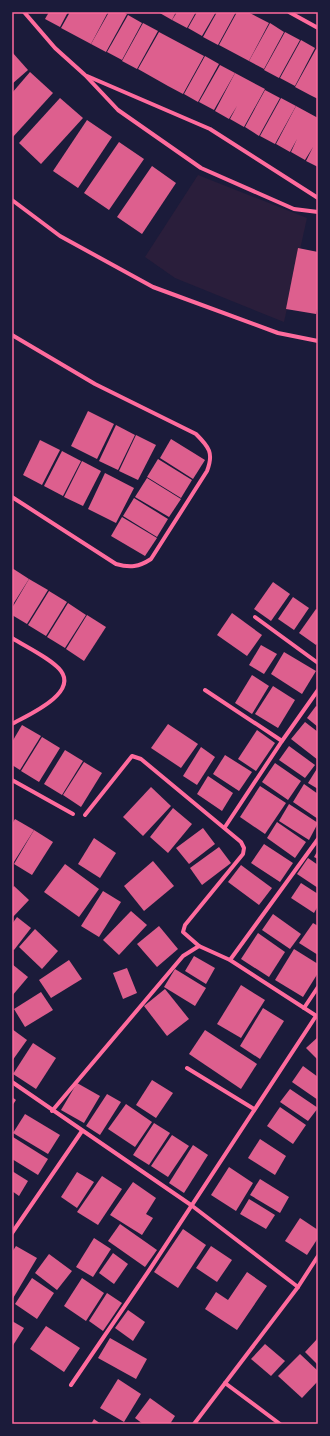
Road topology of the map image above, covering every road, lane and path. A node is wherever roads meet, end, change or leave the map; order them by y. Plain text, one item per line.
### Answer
1 (24, 12) edge
2 (289, 12) edge
3 (318, 28) edge
4 (85, 76) junction
5 (318, 198) edge
6 (12, 200) edge
7 (318, 212) edge
8 (12, 335) edge
9 (318, 341) edge
10 (12, 497) edge
11 (255, 617) dead end
12 (12, 638) edge
13 (318, 663) edge
14 (205, 690) dead end
15 (318, 690) edge
16 (12, 724) edge
17 (282, 741) junction
18 (12, 780) edge
19 (73, 814) dead end
20 (85, 815) dead end
21 (225, 827) junction
22 (318, 839) edge
23 (199, 946) junction
24 (230, 960) junction
25 (318, 987) edge
26 (304, 1008) junction
27 (317, 1016) edge
28 (187, 1068) dead end
29 (12, 1082) edge
30 (254, 1109) junction
31 (52, 1111) junction
32 (82, 1130) junction
33 (191, 1205) junction
34 (12, 1233) edge
35 (318, 1256) edge
36 (298, 1287) junction
37 (225, 1383) junction
38 (71, 1385) dead end
39 (194, 1424) edge
40 (280, 1424) edge

1 - 4 street
2 - 3 street
4 - 5 street
4 - 7 street
6 - 9 street
8 - 10 street
11 - 13 street
12 - 16 street
14 - 17 street
15 - 17 street
17 - 21 street
18 - 19 street
20 - 21 street
21 - 23 street
22 - 24 street
23 - 24 street
23 - 31 street
24 - 26 street
25 - 26 street
26 - 27 street
27 - 30 street
28 - 30 street
29 - 31 street
30 - 33 street
31 - 32 street
32 - 33 street
32 - 34 street
33 - 36 street
33 - 38 street
35 - 36 street
36 - 37 street
37 - 39 street
37 - 40 street

